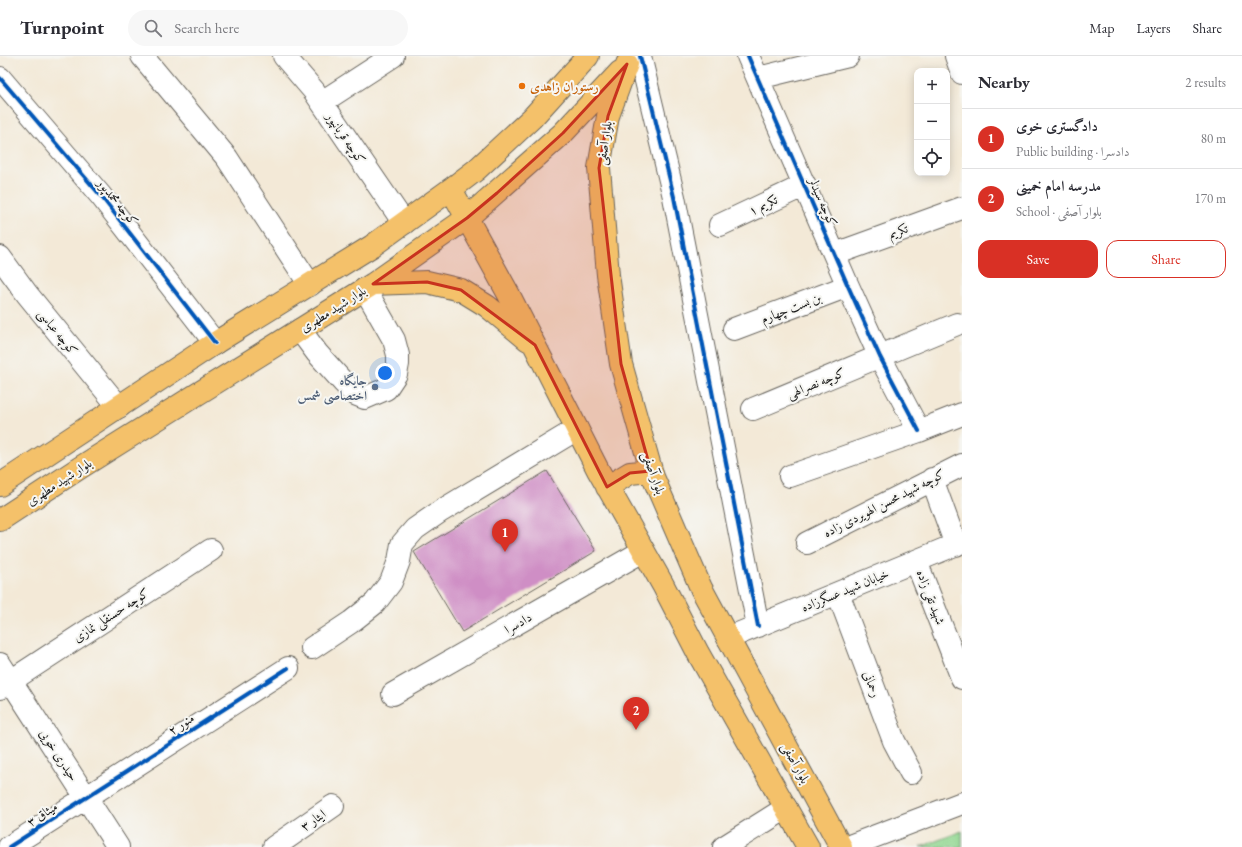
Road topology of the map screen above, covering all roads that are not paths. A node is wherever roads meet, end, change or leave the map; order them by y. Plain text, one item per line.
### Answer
1 (142, 56) edge
2 (284, 56) edge
3 (393, 56) edge
4 (588, 56) edge
5 (748, 56) edge
6 (848, 56) edge
7 (956, 56) edge
8 (633, 59) edge
9 (962, 73) edge
10 (0, 78) edge
11 (758, 78) junction
12 (322, 102) junction
13 (805, 185) junction
14 (450, 189) junction
15 (962, 208) edge
16 (467, 218) junction
17 (404, 223) junction
18 (720, 225) dead end
19 (835, 254) junction
20 (0, 257) edge
21 (310, 285) junction
22 (848, 286) junction
23 (369, 287) junction
24 (957, 324) dead end
25 (300, 330) junction
26 (734, 330) dead end
27 (215, 343) junction
28 (535, 345) junction
29 (880, 356) junction
30 (119, 407) junction
31 (752, 409) dead end
32 (962, 414) edge
33 (577, 429) junction
34 (919, 432) junction
35 (962, 464) edge
36 (651, 471) junction
37 (790, 476) dead end
38 (932, 479) junction
39 (0, 485) edge
40 (607, 487) junction
41 (0, 520) edge
42 (807, 543) dead end
43 (959, 544) edge
44 (211, 550) dead end
45 (643, 551) junction
46 (916, 561) junction
47 (838, 593) junction
48 (758, 626) junction
49 (728, 638) junction
50 (312, 648) dead end
51 (288, 668) dead end
52 (4, 677) edge
53 (962, 678) edge
54 (393, 694) dead end
55 (911, 773) dead end
56 (86, 797) junction
57 (962, 803) edge
58 (333, 806) dead end
59 (786, 808) junction
60 (10, 847) edge
61 (118, 847) edge
62 (274, 847) edge
63 (724, 847) edge
64 (808, 847) edge
65 (841, 847) edge
66 (846, 847) edge

1 - 21 street
2 - 12 street, کوچه قربانپور
3 - 12 street
4 - 14 main road
5 - 11 street, کوچه سیدلر
6 - 11 street
7 - 9 street
8 - 16 main road, بلوار شهید مطهری
8 - 36 main road, بلوار آصفی
8 - 48 street
10 - 27 street, کوچه محمدپور
11 - 13 street, کوچه سیدلر
12 - 17 street, کوچه قربانپور
13 - 18 street, تکریم ۱
13 - 19 street, کوچه سیدلر
14 - 16 main road
14 - 17 main road
15 - 19 street, تکریم
16 - 23 main road, بلوار شهید مطهری
16 - 28 main road
17 - 21 main road
19 - 22 street, کوچه سیدلر
20 - 30 street, کوچه عباسی
21 - 27 main road
22 - 26 street, بن بست چهارم
22 - 29 street, کوچه سیدلر
23 - 25 main road, بلوار شهید مطهری
23 - 25 street
23 - 28 main road
24 - 29 street, کوچه نصرالهی
25 - 41 main road, بلوار شهید مطهری
27 - 30 main road
28 - 33 main road
29 - 31 street, کوچه نصرالهی
29 - 34 street, کوچه سیدلر
30 - 39 main road
32 - 34 street
33 - 40 main road
33 - 50 street
34 - 37 street
35 - 38 street, کوچه شهید محسن الهویردی زاده
36 - 40 main road
36 - 49 main road, بلوار آصفی
38 - 42 street, کوچه شهید محسن الهویردی زاده
38 - 43 street
40 - 45 main road
43 - 46 street, خیابان شهید عسگرزاده
44 - 52 street, کوچه حسنقلی نمازی
45 - 54 street, دادسرا
45 - 59 main road
46 - 47 street, خیابان شهید عسگرزاده
46 - 53 street, شهید تقی زاده
47 - 48 street, خیابان شهید عسگرزاده
47 - 55 street, رحمانی
48 - 49 street, خیابان شهید عسگرزاده
49 - 65 main road, بلوار آصفی
51 - 56 street, منور ۲
52 - 56 street, حیدری خویی
56 - 60 street, میثاق ۳
56 - 61 street, حیدری خویی
57 - 66 street
58 - 62 street, ایثار ۳
59 - 63 street
59 - 64 main road

